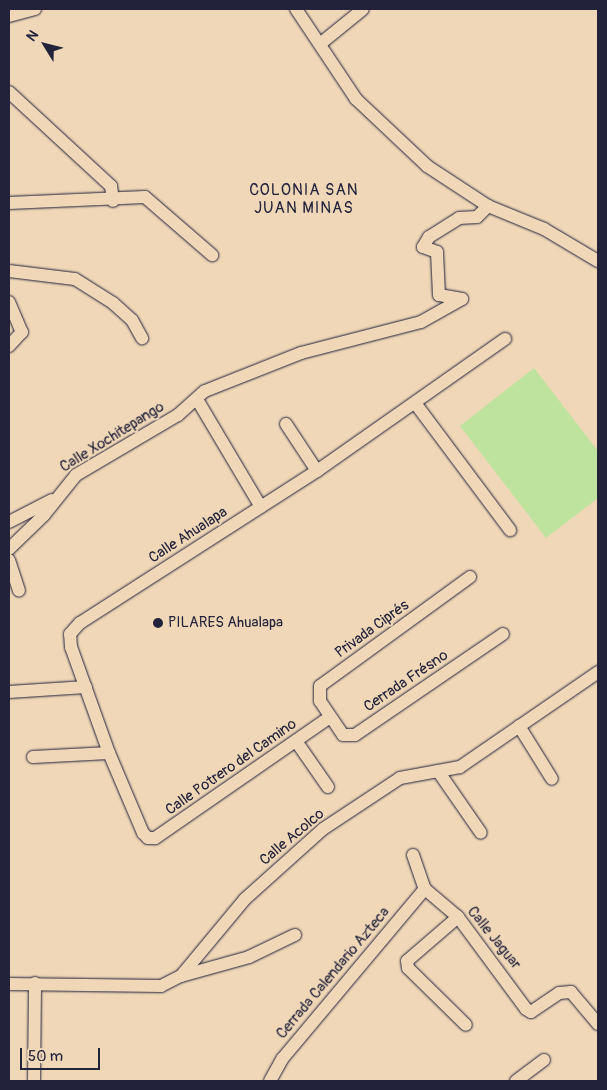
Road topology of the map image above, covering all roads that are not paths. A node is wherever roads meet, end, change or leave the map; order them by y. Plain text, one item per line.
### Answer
1 (35, 9) edge
2 (296, 9) edge
3 (364, 9) edge
4 (9, 16) edge
5 (320, 44) junction
6 (9, 92) edge
7 (113, 201) junction
8 (9, 203) edge
9 (488, 206) junction
10 (212, 256) dead end
11 (598, 260) edge
12 (9, 271) edge
13 (9, 302) edge
14 (142, 338) dead end
15 (505, 339) dead end
16 (9, 346) edge
17 (198, 401) junction
18 (415, 403) junction
19 (286, 424) dead end
20 (317, 471) junction
21 (54, 499) junction
22 (261, 507) junction
23 (9, 522) edge
24 (510, 530) dead end
25 (9, 549) edge
26 (9, 560) edge
27 (470, 577) dead end
28 (19, 590) dead end
29 (503, 634) dead end
30 (598, 672) edge
31 (86, 688) junction
32 (9, 692) edge
33 (330, 717) junction
34 (518, 726) junction
35 (296, 741) junction
36 (109, 753) junction
37 (33, 757) dead end
38 (438, 771) junction
39 (552, 778) dead end
40 (328, 787) dead end
41 (481, 834) dead end
42 (148, 838) joint
43 (413, 855) dead end
44 (425, 889) junction
45 (458, 917) junction
46 (296, 935) dead end
47 (181, 976) junction
48 (34, 983) junction
49 (9, 984) edge
50 (598, 1024) edge
51 (466, 1025) dead end
52 (544, 1060) dead end
53 (34, 1081) edge
54 (270, 1081) edge
55 (516, 1081) edge

1 - 4 street
2 - 5 street
3 - 5 street
5 - 9 street
6 - 7 street
7 - 8 street
7 - 10 street
9 - 11 street
9 - 17 street, Calle Xochitepango
12 - 14 street
13 - 16 street
15 - 18 street, Calle Ahualapa
17 - 21 street, Calle Xochitepango
17 - 22 street
18 - 20 street, Calle Ahualapa
18 - 24 street
19 - 20 street
20 - 22 street, Calle Ahualapa
21 - 23 street
21 - 25 street, Calle Xochitepango
22 - 31 street, Calle Ahualapa
26 - 28 street
27 - 33 street, Privada Ciprés
29 - 33 street, Cerrada Frésno
30 - 34 street, Calle Acolco
31 - 32 street
31 - 36 street, Calle Ahualapa
33 - 35 street, Calle Potrero del Camino
34 - 38 street, Calle Acolco
34 - 39 street
35 - 40 street
35 - 42 street, Calle Potrero del Camino
36 - 37 street
36 - 42 street, Calle Ahualapa
38 - 41 street
38 - 47 street, Calle Acolco
43 - 44 street
44 - 45 street, Calle Jaguar
44 - 54 street, Cerrada Calendario Azteca
45 - 50 street, Calle Jaguar
45 - 51 street
46 - 47 street
47 - 48 street, Calle Acolco
48 - 49 street, Calle Acolco
48 - 53 street
52 - 55 street

